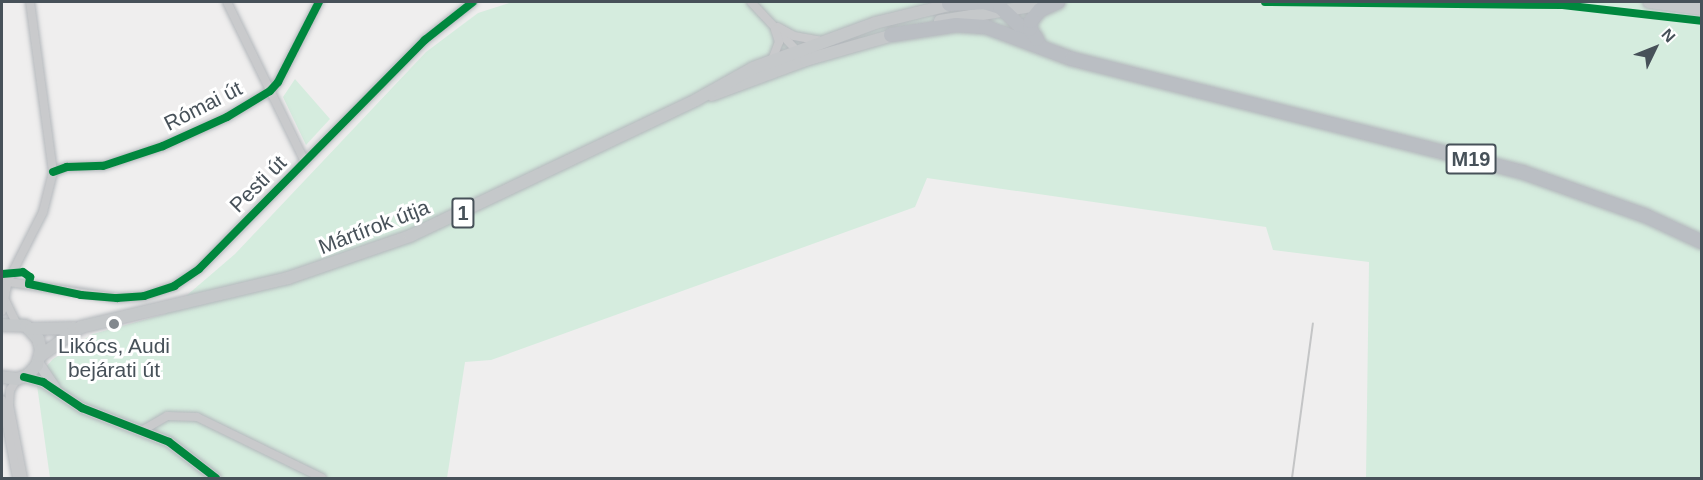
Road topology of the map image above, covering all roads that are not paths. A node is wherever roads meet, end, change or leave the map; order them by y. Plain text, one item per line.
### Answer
1 (30, 2) edge
2 (227, 2) edge
3 (319, 2) edge
4 (473, 2) edge
5 (751, 2) edge
6 (1058, 2) edge
7 (1063, 2) edge
8 (1649, 2) edge
9 (956, 3) edge
10 (1004, 9) junction
11 (1701, 9) edge
12 (770, 21) junction
13 (891, 35) junction
14 (826, 41) junction
15 (1047, 50) junction
16 (802, 55) junction
17 (772, 60) junction
18 (270, 91) junction
19 (696, 100) junction
20 (305, 162) junction
21 (52, 172) junction
22 (1701, 242) edge
23 (5, 281) edge
24 (5, 300) junction
25 (2, 311) edge
26 (16, 322) junction
27 (2, 325) edge
28 (81, 327) junction
29 (31, 329) junction
30 (39, 359) junction
31 (2, 377) edge
32 (21, 378) junction
33 (59, 392) junction
34 (2, 400) edge
35 (143, 430) junction
36 (17, 478) edge
37 (23, 478) edge
38 (216, 478) edge
39 (322, 478) edge

1 - 21 street
2 - 18 street
3 - 18 street, Római út
4 - 20 street, Pesti út
5 - 12 street
6 - 7 main road, 1
6 - 10 main road, 1
6 - 15 highway
8 - 11 main road
9 - 10 highway
9 - 14 main road, 1
10 - 13 main road, 1
10 - 15 highway
12 - 14 street
12 - 16 street
12 - 17 street
13 - 15 highway
13 - 16 main road, 1
14 - 16 main road, 1
15 - 22 highway, M19
16 - 17 main road, 1
16 - 19 main road, 1
17 - 19 main road, 1
18 - 20 street
18 - 21 street, Római út
19 - 28 main road, Mártírok útja / 1
20 - 23 street, Pesti út
21 - 23 street
23 - 24 street
24 - 25 street
24 - 26 street
26 - 27 main road
26 - 29 main road, Mártírok útja / 1
28 - 29 main road, Mártírok útja / 1
28 - 30 main road, Mártírok útja / 1
29 - 30 main road
30 - 32 main road, Mártírok útja / 1
30 - 33 street
31 - 32 main road
32 - 33 street
32 - 37 street
33 - 35 street
34 - 36 street
35 - 38 street
35 - 39 street

